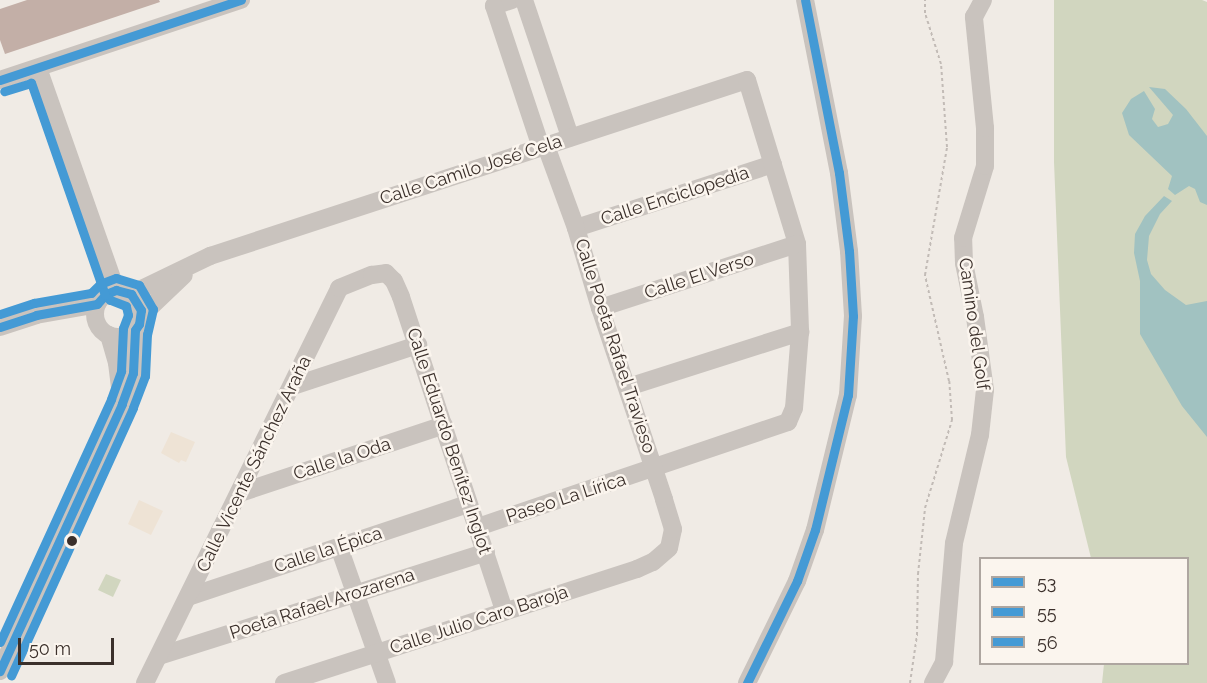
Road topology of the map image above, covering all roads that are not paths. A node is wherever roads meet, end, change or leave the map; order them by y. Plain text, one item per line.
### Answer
1 (241, 0) edge
2 (512, 0) edge
3 (524, 0) edge
4 (805, 0) edge
5 (983, 0) edge
6 (38, 68) junction
7 (0, 80) edge
8 (570, 138) junction
9 (544, 147) junction
10 (773, 164) junction
11 (576, 228) junction
12 (797, 244) junction
13 (196, 264) junction
14 (386, 273) joint
15 (112, 297) junction
16 (600, 308) junction
17 (36, 315) junction
18 (138, 323) junction
19 (0, 327) edge
20 (103, 329) junction
21 (800, 332) junction
22 (418, 345) junction
23 (293, 386) junction
24 (628, 387) junction
25 (122, 404) junction
26 (444, 425) junction
27 (654, 469) junction
28 (240, 493) junction
29 (468, 504) junction
30 (477, 527) junction
31 (339, 547) junction
32 (669, 548) joint
33 (486, 552) junction
34 (356, 594) junction
35 (188, 597) junction
36 (504, 611) junction
37 (377, 653) junction
38 (159, 656) junction
39 (0, 671) edge
40 (145, 683) edge
41 (284, 683) edge
42 (387, 683) edge
43 (747, 683) edge
44 (933, 683) edge

1 - 6 street
2 - 9 street, Calle Poeta Rafael Travieso
3 - 8 street
4 - 43 street
5 - 44 street, Camino del Golf
6 - 7 street
6 - 15 street
8 - 9 street, Calle Camilo José Cela
8 - 10 street, Calle Camilo José Cela
9 - 11 street, Calle Poeta Rafael Travieso
9 - 13 street, Calle Camilo José Cela
10 - 11 street, Calle Enciclopedia
10 - 12 street
11 - 16 street, Calle Poeta Rafael Travieso
12 - 16 street, Calle El Verso
12 - 21 street
13 - 15 street, Calle Camilo José Cela
13 - 18 street, Calle Camilo José Cela
14 - 22 street, Calle Eduardo Benítez Inglot
14 - 23 street, Calle Vicente Sánchez Araña
15 - 17 street, Calle Camilo José Cela
15 - 18 street
15 - 20 street
16 - 24 street, Calle Poeta Rafael Travieso
17 - 19 street
17 - 20 street
18 - 20 street
18 - 25 street
20 - 25 street
21 - 24 street
21 - 27 street, Paseo La Lírica
22 - 23 street
22 - 26 street, Calle Eduardo Benítez Inglot
23 - 28 street, Calle Vicente Sánchez Araña
24 - 27 street, Calle Poeta Rafael Travieso
25 - 39 street
26 - 28 street, Calle la Oda
26 - 29 street, Calle Eduardo Benítez Inglot
27 - 30 street, Paseo La Lírica
27 - 32 street, Calle Poeta Rafael Travieso
28 - 35 street, Calle Vicente Sánchez Araña
29 - 30 street, Calle Eduardo Benítez Inglot
29 - 31 street, Calle la Épica
30 - 33 street, Calle Eduardo Benítez Inglot
31 - 34 street
31 - 35 street, Calle la Épica
32 - 36 street, Calle Julio Caro Baroja
33 - 34 street, Poeta Rafael Arozarena
33 - 36 street, Calle Eduardo Benítez Inglot
34 - 37 street
34 - 38 street, Poeta Rafael Arozarena
35 - 38 street, Calle Vicente Sánchez Araña
36 - 37 street, Calle Julio Caro Baroja
37 - 41 street, Calle Julio Caro Baroja
37 - 42 street
38 - 40 street, Calle Vicente Sánchez Araña

